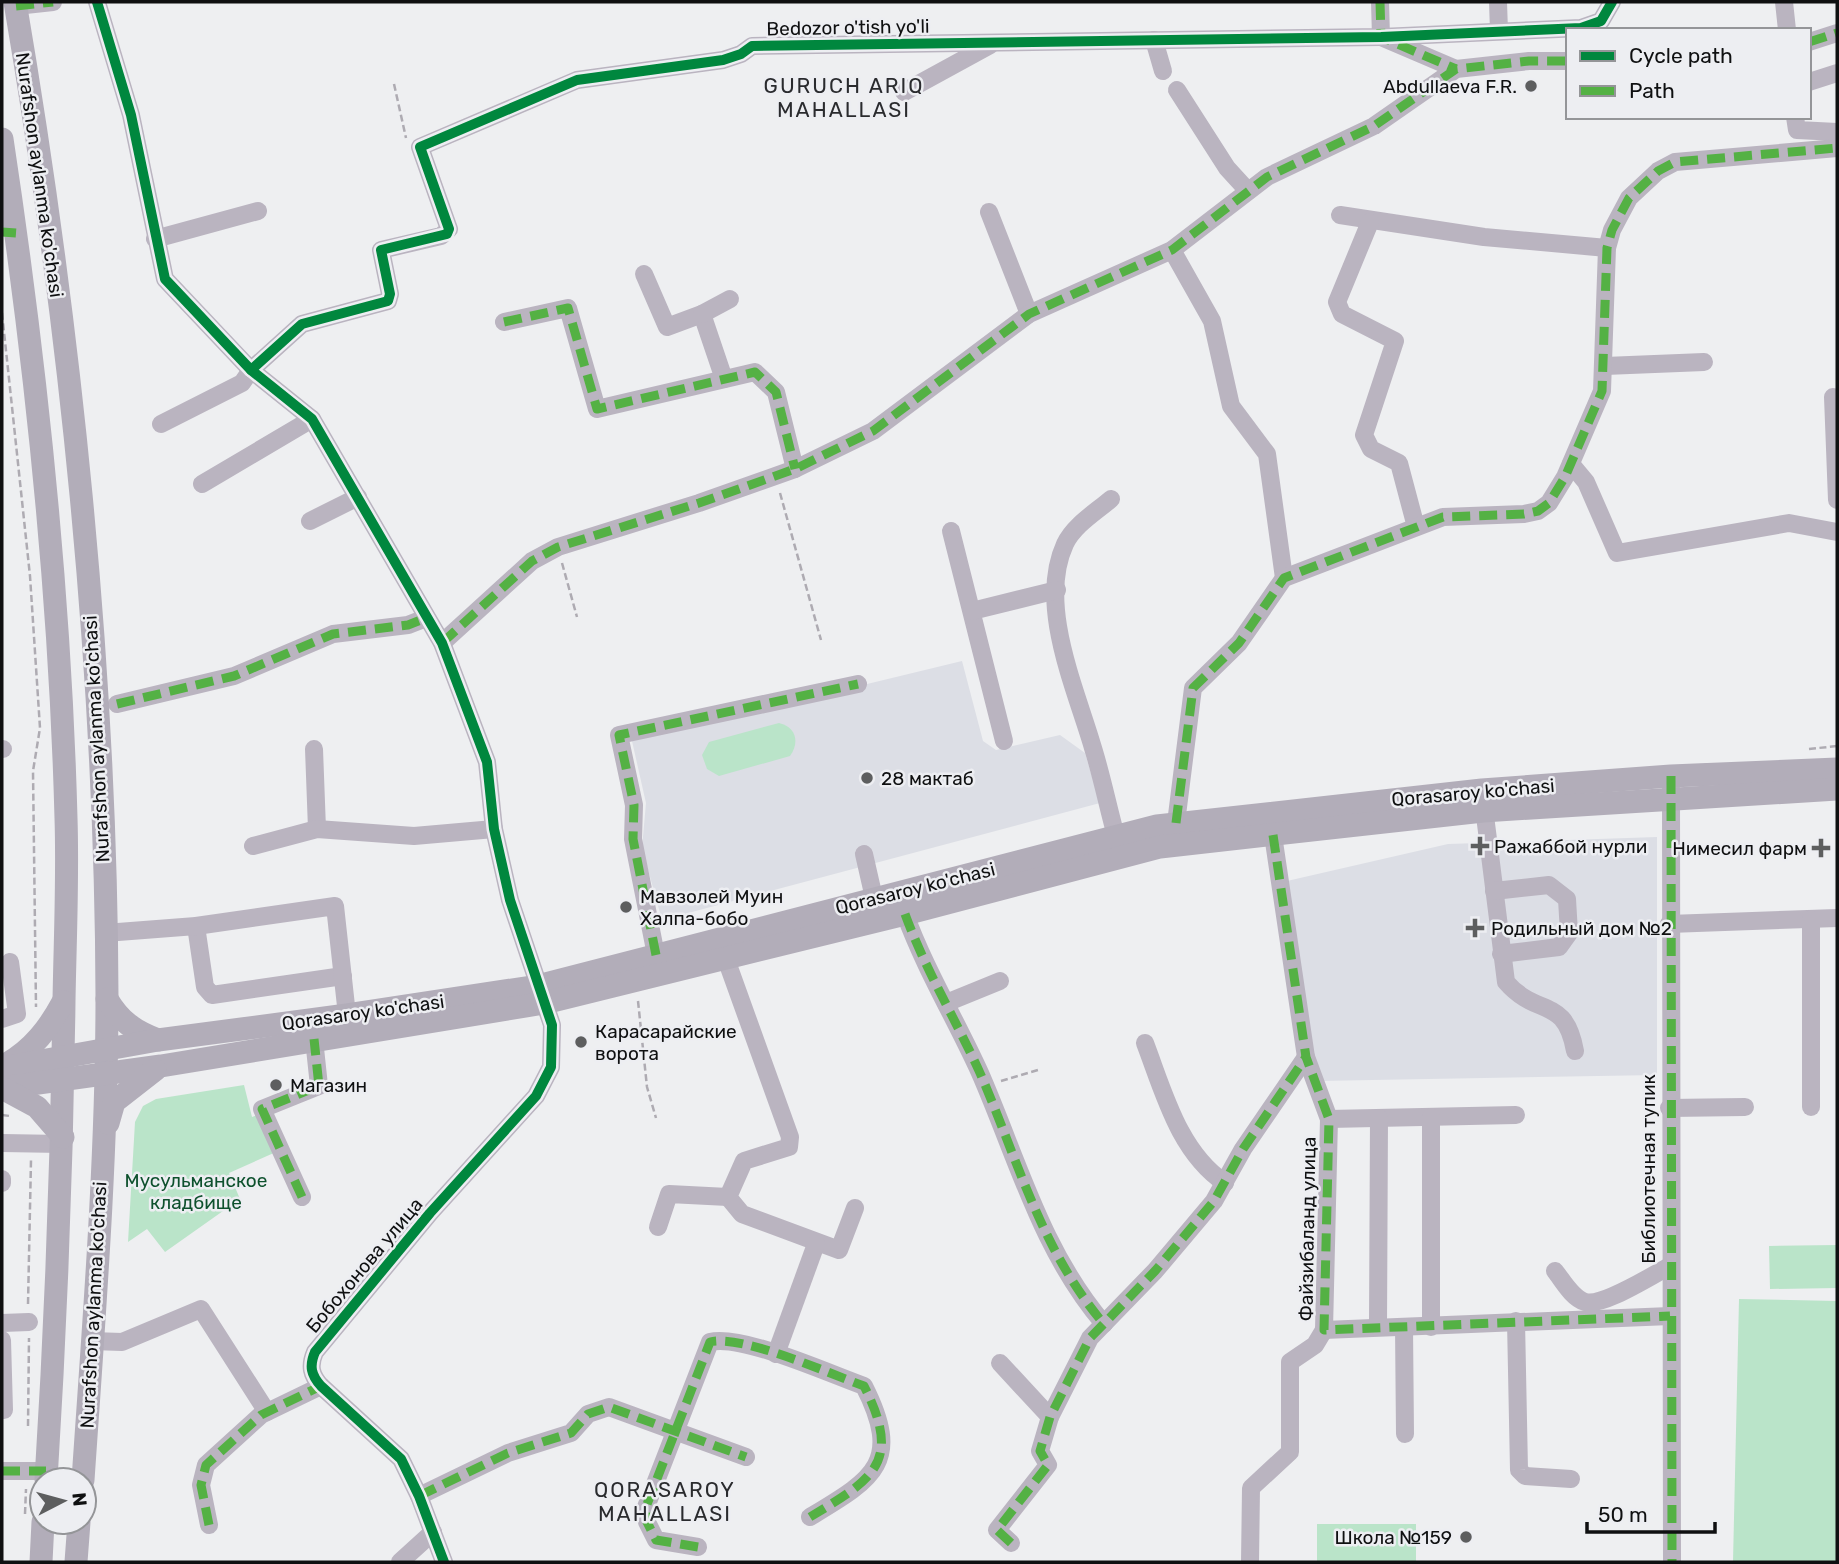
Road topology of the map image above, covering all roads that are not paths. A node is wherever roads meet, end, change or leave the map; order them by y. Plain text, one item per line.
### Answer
1 (53, 2) edge
2 (97, 2) edge
3 (1380, 2) edge
4 (1498, 2) edge
5 (1612, 2) edge
6 (1784, 2) edge
7 (15, 4) edge
8 (1581, 28) edge
9 (1787, 28) edge
10 (1566, 29) edge
11 (1499, 31) junction
12 (1837, 33) edge
13 (1381, 37) junction
14 (1154, 40) junction
15 (1811, 41) edge
16 (993, 43) junction
17 (1566, 61) edge
18 (1456, 69) junction
19 (1163, 71) dead end
20 (1837, 73) edge
21 (1811, 81) edge
22 (1177, 90) dead end
23 (904, 92) dead end
24 (1796, 119) edge
25 (1837, 132) edge
26 (2, 139) edge
27 (1837, 148) edge
28 (1248, 191) junction
29 (258, 211) dead end
30 (989, 212) dead end
31 (1340, 215) dead end
32 (1370, 222) junction
33 (9, 233) edge
34 (155, 239) junction
35 (1607, 248) junction
36 (1172, 250) junction
37 (644, 274) dead end
38 (730, 299) dead end
39 (702, 314) junction
40 (1029, 314) junction
41 (504, 323) dead end
42 (1704, 362) dead end
43 (1605, 366) junction
44 (251, 370) junction
45 (724, 379) junction
46 (1833, 397) dead end
47 (69, 401) junction
48 (36, 404) junction
49 (312, 419) junction
50 (161, 424) dead end
51 (1571, 464) junction
52 (795, 470) junction
53 (202, 484) dead end
54 (358, 496) junction
55 (1111, 499) dead end
56 (1837, 500) edge
57 (310, 521) dead end
58 (1416, 527) junction
59 (951, 531) dead end
60 (1837, 532) edge
61 (1284, 578) junction
62 (87, 585) junction
63 (54, 588) junction
64 (1057, 590) junction
65 (972, 611) junction
66 (426, 618) junction
67 (442, 643) junction
68 (858, 684) dead end
69 (117, 704) dead end
70 (1004, 741) dead end
71 (314, 748) dead end
72 (1837, 769) edge
73 (1671, 776) junction
74 (1837, 789) edge
75 (1483, 800) junction
76 (1671, 800) junction
77 (1176, 823) junction
78 (317, 829) junction
79 (494, 829) junction
80 (1273, 835) junction
81 (1116, 836) junction
82 (253, 846) dead end
83 (864, 854) dead end
84 (1494, 891) junction
85 (874, 898) junction
86 (905, 914) junction
87 (1837, 918) edge
88 (1811, 919) junction
89 (1669, 924) junction
90 (196, 926) junction
91 (105, 933) junction
92 (1501, 954) junction
93 (656, 955) junction
94 (726, 959) junction
95 (10, 962) dead end
96 (343, 976) junction
97 (1000, 981) dead end
98 (541, 994) junction
99 (54, 999) junction
100 (107, 999) junction
101 (946, 1003) junction
102 (347, 1015) junction
103 (2, 1020) edge
104 (314, 1039) junction
105 (158, 1040) junction
106 (1145, 1043) dead end
107 (104, 1049) junction
108 (1575, 1051) dead end
109 (1306, 1058) junction
110 (161, 1066) junction
111 (2, 1068) edge
112 (64, 1068) junction
113 (104, 1074) junction
114 (2, 1088) edge
115 (1745, 1107) dead end
116 (1811, 1107) dead end
117 (1669, 1108) junction
118 (1516, 1115) dead end
119 (1431, 1117) junction
120 (1378, 1118) junction
121 (1329, 1119) junction
122 (102, 1139) junction
123 (62, 1141) junction
124 (2, 1143) edge
125 (1224, 1183) junction
126 (302, 1197) dead end
127 (728, 1197) junction
128 (855, 1208) dead end
129 (658, 1227) dead end
130 (817, 1244) junction
131 (1670, 1266) junction
132 (1555, 1271) dead end
133 (1670, 1316) junction
134 (1516, 1321) junction
135 (29, 1322) dead end
136 (2, 1323) edge
137 (1104, 1324) junction
138 (1378, 1327) junction
139 (1404, 1327) junction
140 (1431, 1327) junction
141 (1324, 1330) junction
142 (2, 1340) edge
143 (92, 1341) junction
144 (776, 1354) junction
145 (1000, 1363) dead end
146 (3, 1382) edge
147 (321, 1386) junction
148 (4, 1410) dead end
149 (267, 1412) junction
150 (1049, 1417) junction
151 (674, 1430) junction
152 (1405, 1434) dead end
153 (746, 1457) dead end
154 (46, 1466) edge
155 (84, 1466) edge
156 (2, 1471) edge
157 (28, 1473) edge
158 (1571, 1479) dead end
159 (419, 1496) junction
160 (810, 1517) dead end
161 (209, 1525) dead end
162 (433, 1532) junction
163 (42, 1536) edge
164 (78, 1536) edge
165 (1011, 1544) dead end
166 (698, 1547) dead end
167 (41, 1562) edge
168 (76, 1562) edge
169 (400, 1562) edge
170 (444, 1562) edge
171 (1250, 1562) edge
172 (1672, 1562) edge

1 - 7 street
2 - 34 street
3 - 13 street
4 - 11 street
5 - 8 street, Bedozor o'tish yo'li
6 - 9 street
7 - 47 main road, Nurafshon aylanma ko'chasi
10 - 11 street, Bedozor o'tish yo'li
11 - 13 street, Bedozor o'tish yo'li
12 - 15 street
13 - 14 street, Bedozor o'tish yo'li
13 - 18 street
14 - 16 street, Bedozor o'tish yo'li
14 - 19 street
16 - 23 street
16 - 44 street, Bedozor o'tish yo'li
17 - 18 street
18 - 28 street
20 - 21 street
22 - 28 street
24 - 25 street
26 - 33 main road, Nurafshon aylanma ko'chasi
27 - 35 street
28 - 36 street
29 - 34 street
30 - 40 street
31 - 32 street
32 - 35 street
32 - 58 street
33 - 48 main road, Nurafshon aylanma ko'chasi
34 - 44 street
35 - 43 street
36 - 40 street
36 - 61 street
37 - 39 street
38 - 39 street
39 - 45 street
40 - 52 street
41 - 45 street
42 - 43 street
43 - 51 street
44 - 49 street
44 - 50 street
45 - 52 street
46 - 56 street
47 - 48 main road
47 - 62 main road, Nurafshon aylanma ko'chasi
48 - 63 main road, Nurafshon aylanma ko'chasi
49 - 53 street
49 - 54 street, Бобохонова улица
51 - 58 street
51 - 60 street
52 - 67 street
54 - 57 street
54 - 66 street, Бобохонова улица
55 - 64 street
58 - 61 street
59 - 65 street
61 - 77 street
62 - 63 main road
62 - 91 main road, Nurafshon aylanma ko'chasi
63 - 99 main road, Nurafshon aylanma ko'chasi
64 - 65 street
64 - 81 street
65 - 70 street
66 - 67 street, Бобохонова улица
66 - 69 street
67 - 79 street, Бобохонова улица
68 - 93 street
71 - 78 street
72 - 73 main road, Qorasaroy ko'chasi
73 - 75 main road, Qorasaroy ko'chasi
73 - 76 street, Библиотечная тупик
74 - 76 main road, Qorasaroy ko'chasi
75 - 76 main road, Qorasaroy ko'chasi
75 - 77 main road, Qorasaroy ko'chasi
75 - 80 main road, Qorasaroy ko'chasi
75 - 84 street
76 - 89 street, Библиотечная тупик
77 - 81 main road, Qorasaroy ko'chasi
78 - 79 street
78 - 82 street
79 - 98 street, Бобохонова улица
80 - 86 main road, Qorasaroy ko'chasi
80 - 109 street, Файзибаланд улица
81 - 85 main road, Qorasaroy ko'chasi
83 - 85 street
84 - 92 street
84 - 92 street
85 - 93 main road, Qorasaroy ko'chasi
86 - 94 main road, Qorasaroy ko'chasi
86 - 101 street
87 - 88 street
88 - 89 street
88 - 116 street
89 - 117 street, Библиотечная тупик
90 - 91 street
90 - 96 street
90 - 96 street
91 - 100 main road, Nurafshon aylanma ko'chasi
92 - 108 street
93 - 98 main road, Qorasaroy ko'chasi
94 - 98 main road, Qorasaroy ko'chasi
94 - 127 street
95 - 103 street
96 - 102 street
97 - 101 street
98 - 102 main road, Qorasaroy ko'chasi
98 - 104 main road, Qorasaroy ko'chasi
98 - 147 street, Бобохонова улица
99 - 111 main road
99 - 112 main road, Nurafshon aylanma ko'chasi
100 - 105 main road
100 - 107 main road, Nurafshon aylanma ko'chasi
101 - 137 street
102 - 105 main road, Qorasaroy ko'chasi
104 - 110 main road, Qorasaroy ko'chasi
104 - 126 street
105 - 107 main road, Qorasaroy ko'chasi
106 - 125 street
107 - 112 main road, Qorasaroy ko'chasi
107 - 113 main road, Nurafshon aylanma ko'chasi
109 - 121 street, Файзибаланд улица
109 - 125 street
110 - 113 main road, Qorasaroy ko'chasi
110 - 122 main road
111 - 112 main road, Qorasaroy ko'chasi
112 - 113 main road, Qorasaroy ko'chasi
112 - 114 main road, Qorasaroy ko'chasi
112 - 123 main road, Nurafshon aylanma ko'chasi
113 - 122 main road, Nurafshon aylanma ko'chasi
114 - 123 main road
115 - 117 street
117 - 131 street, Библиотечная тупик
118 - 119 street
119 - 120 street
119 - 140 street
120 - 121 street
120 - 138 street
121 - 141 street, Файзибаланд улица
122 - 143 main road, Nurafshon aylanma ko'chasi
123 - 124 street
123 - 154 main road, Nurafshon aylanma ko'chasi
125 - 137 street
127 - 129 street
127 - 130 street
128 - 130 street
130 - 144 street
131 - 132 street
131 - 133 street, Библиотечная тупик
133 - 134 street, Файзибаланд улица
133 - 172 street, Библиотечная тупик
134 - 140 street, Файзибаланд улица
134 - 158 street
135 - 136 street
137 - 150 street
138 - 139 street, Файзибаланд улица
138 - 141 street, Файзибаланд улица
139 - 140 street, Файзибаланд улица
139 - 152 street
141 - 171 street
142 - 146 street
143 - 149 street
143 - 155 main road, Nurafshon aylanma ko'chasi
144 - 151 street
144 - 160 street
145 - 150 street
146 - 148 street
147 - 149 street
147 - 159 street
149 - 161 street
150 - 165 street
151 - 153 street
151 - 159 street
151 - 166 street
156 - 157 street
159 - 162 street
162 - 169 street
162 - 170 street
163 - 167 main road
164 - 168 main road

